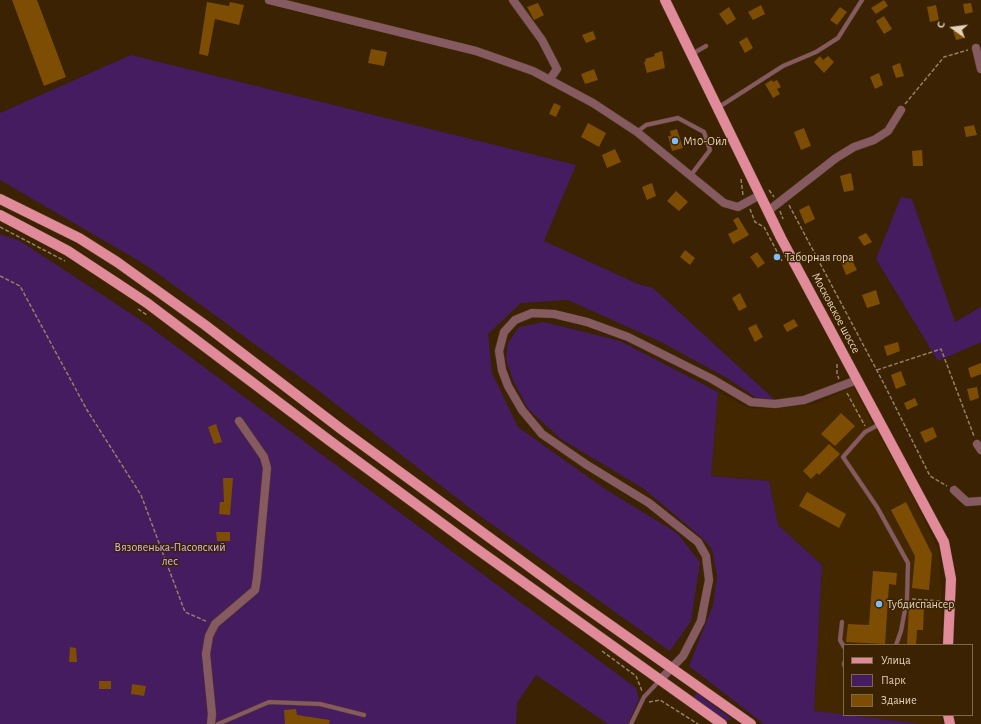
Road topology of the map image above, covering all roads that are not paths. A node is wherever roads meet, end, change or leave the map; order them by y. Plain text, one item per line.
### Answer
1 (269, 0) edge
2 (512, 0) edge
3 (665, 0) edge
4 (862, 0) edge
5 (706, 46) dead end
6 (976, 48) road end
7 (692, 54) junction
8 (981, 69) edge
9 (550, 79) junction
10 (718, 107) junction
11 (901, 110) road end
12 (637, 132) junction
13 (691, 176) junction
14 (760, 195) junction
15 (0, 199) edge
16 (768, 211) junction
17 (0, 215) edge
18 (857, 380) junction
19 (239, 421) dead end
20 (881, 424) junction
21 (954, 490) road end
22 (981, 501) edge
23 (842, 622) dead end
24 (896, 644) edge
25 (948, 644) edge
26 (843, 645) edge
27 (672, 668) junction
28 (660, 680) junction
29 (364, 715) dead end
30 (211, 724) edge
31 (218, 724) edge
32 (631, 724) edge
33 (722, 724) edge
34 (751, 724) edge

1 - 9 street
2 - 9 street
3 - 7 main road, Московское шоссе
4 - 10 lane
5 - 7 lane
6 - 8 street
7 - 10 main road, Московское шоссе
9 - 12 street
10 - 14 main road, Московское шоссе
11 - 16 street
12 - 13 street
12 - 13 lane
13 - 14 street
14 - 16 main road, Московское шоссе
15 - 27 main road
16 - 18 main road, Московское шоссе
17 - 28 main road
18 - 20 main road, Московское шоссе
18 - 27 street
19 - 30 street
20 - 24 lane
20 - 25 main road, Московское шоссе
21 - 22 street
23 - 26 lane
27 - 28 street
27 - 34 main road
28 - 32 lane
28 - 33 main road
29 - 31 lane

